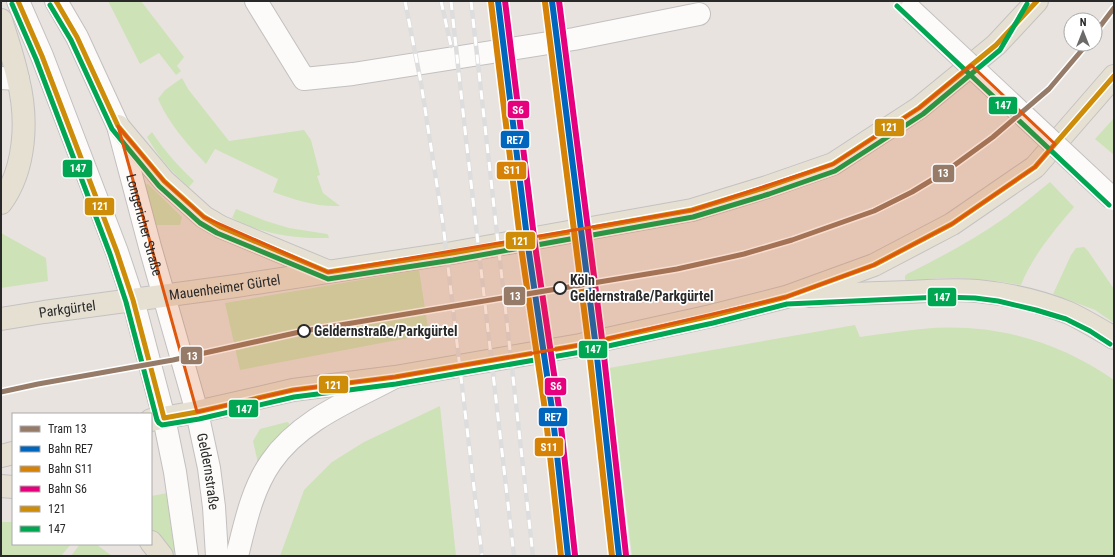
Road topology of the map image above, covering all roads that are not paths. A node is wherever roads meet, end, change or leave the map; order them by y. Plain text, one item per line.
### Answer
1 (18, 1) edge
2 (56, 1) edge
3 (256, 1) edge
4 (1021, 1) edge
5 (1037, 1) edge
6 (907, 5) edge
7 (699, 14) dead end
8 (1, 20) edge
9 (996, 45) junction
10 (1114, 76) edge
11 (10, 78) edge
12 (118, 126) junction
13 (1114, 199) edge
14 (1, 203) edge
15 (328, 272) junction
16 (164, 296) junction
17 (786, 298) junction
18 (133, 300) junction
19 (1, 319) edge
20 (1114, 338) edge
21 (395, 377) junction
22 (197, 412) junction
23 (158, 419) edge
24 (12, 453) edge
25 (1, 456) edge
26 (1, 486) edge
27 (12, 487) edge
28 (152, 543) edge
29 (162, 556) edge
30 (187, 556) edge
31 (217, 556) edge
32 (236, 556) edge

1 - 18 street
2 - 12 street, Longericher Straße
3 - 7 street
4 - 9 street
5 - 9 main road, Mauenheimer Gürtel
6 - 13 street, bridge
8 - 11 main road
9 - 15 main road, Mauenheimer Gürtel
10 - 17 main road
11 - 14 main road
12 - 15 main road
12 - 16 street, Longericher Straße
15 - 16 main road, Mauenheimer Gürtel
16 - 18 main road, Mauenheimer Gürtel
16 - 22 street, Geldernstraße
17 - 20 main road
17 - 21 main road
18 - 19 main road, Parkgürtel
18 - 23 street
21 - 22 main road
21 - 32 street
22 - 23 main road
22 - 31 street, Geldernstraße
23 - 30 street
24 - 25 main road
26 - 27 main road
28 - 29 main road

